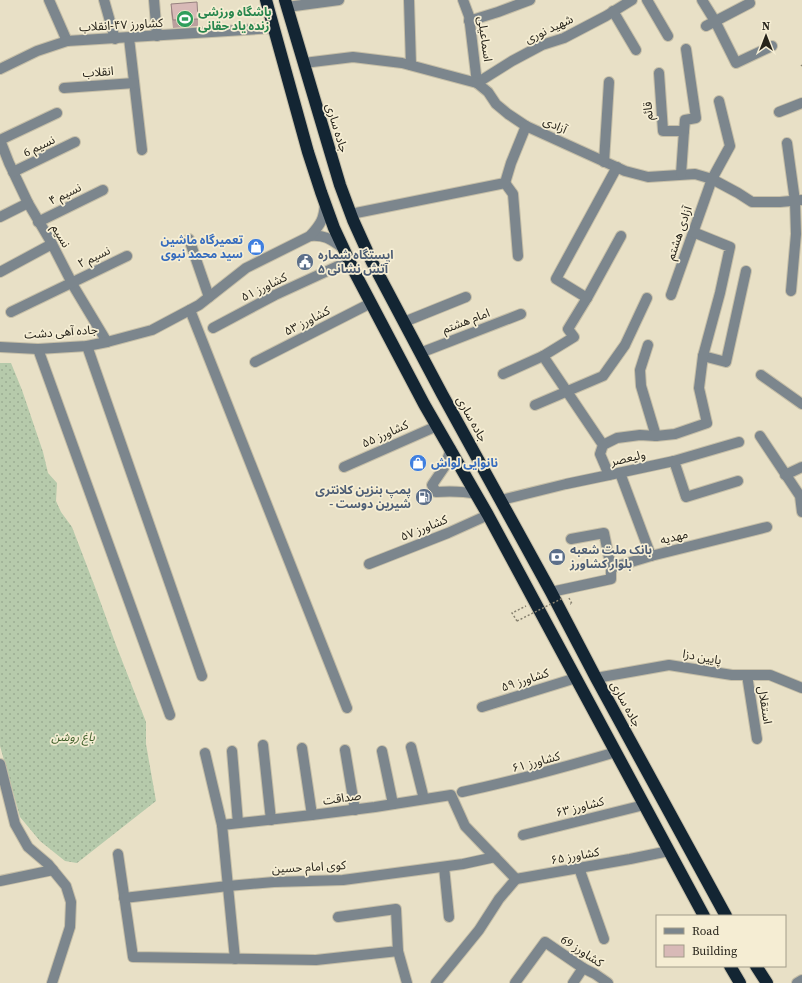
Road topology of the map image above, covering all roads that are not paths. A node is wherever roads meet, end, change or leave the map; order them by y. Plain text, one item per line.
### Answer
1 (49, 0) edge
2 (104, 0) edge
3 (154, 0) edge
4 (266, 0) edge
5 (339, 0) edge
6 (409, 0) edge
7 (463, 0) edge
8 (530, 0) edge
9 (632, 0) edge
10 (647, 0) edge
11 (702, 0) edge
12 (750, 3) dead end
13 (286, 4) edge
14 (613, 11) junction
15 (469, 21) junction
16 (711, 24) junction
17 (274, 28) junction
18 (157, 36) junction
19 (668, 36) dead end
20 (129, 38) junction
21 (115, 39) junction
22 (67, 41) junction
23 (772, 46) dead end
24 (686, 49) dead end
25 (636, 50) dead end
26 (304, 64) junction
27 (412, 65) junction
28 (0, 68) edge
29 (659, 73) dead end
30 (609, 82) dead end
31 (134, 83) junction
32 (478, 83) junction
33 (64, 88) dead end
34 (719, 101) dead end
35 (802, 103) edge
36 (779, 112) dead end
37 (57, 113) dead end
38 (526, 126) junction
39 (684, 132) junction
40 (0, 140) edge
41 (75, 142) dead end
42 (787, 143) dead end
43 (142, 150) dead end
44 (604, 162) junction
45 (4, 165) edge
46 (617, 167) junction
47 (13, 172) junction
48 (681, 174) junction
49 (712, 179) junction
50 (505, 183) junction
51 (103, 190) dead end
52 (798, 201) edge
53 (325, 202) junction
54 (28, 203) junction
55 (351, 214) junction
56 (0, 217) edge
57 (38, 222) junction
58 (693, 232) junction
59 (310, 236) junction
60 (621, 236) dead end
61 (189, 238) dead end
62 (52, 244) junction
63 (343, 248) junction
64 (127, 256) dead end
65 (518, 256) dead end
66 (349, 261) junction
67 (0, 272) edge
68 (746, 272) dead end
69 (72, 282) junction
70 (791, 291) dead end
71 (671, 295) dead end
72 (209, 297) junction
73 (466, 297) dead end
74 (587, 298) junction
75 (647, 298) dead end
76 (371, 303) junction
77 (190, 310) junction
78 (11, 312) dead end
79 (521, 314) dead end
80 (404, 322) junction
81 (213, 328) dead end
82 (107, 342) junction
83 (648, 345) dead end
84 (87, 346) junction
85 (0, 347) edge
86 (38, 349) junction
87 (420, 353) junction
88 (544, 356) junction
89 (703, 356) junction
90 (255, 362) dead end
91 (503, 374) dead end
92 (761, 375) dead end
93 (567, 390) junction
94 (802, 404) edge
95 (535, 405) dead end
96 (437, 426) junction
97 (656, 436) junction
98 (760, 436) dead end
99 (738, 442) dead end
100 (603, 445) junction
101 (450, 449) junction
102 (674, 461) junction
103 (344, 467) dead end
104 (802, 467) edge
105 (620, 473) junction
106 (609, 475) junction
107 (786, 476) junction
108 (738, 481) dead end
109 (476, 494) junction
110 (501, 500) junction
111 (802, 512) edge
112 (488, 516) junction
113 (767, 527) dead end
114 (571, 540) dead end
115 (651, 556) junction
116 (369, 564) dead end
117 (611, 568) junction
118 (551, 592) junction
119 (747, 675) junction
120 (202, 676) dead end
121 (576, 678) junction
122 (596, 678) junction
123 (802, 688) edge
124 (482, 707) dead end
125 (347, 708) dead end
126 (170, 715) dead end
127 (757, 739) dead end
128 (263, 745) dead end
129 (411, 747) dead end
130 (302, 748) dead end
131 (345, 750) dead end
132 (382, 750) dead end
133 (232, 752) dead end
134 (616, 752) junction
135 (205, 754) dead end
136 (0, 764) edge
137 (462, 792) dead end
138 (424, 799) junction
139 (393, 804) junction
140 (644, 805) junction
141 (355, 810) junction
142 (312, 816) junction
143 (271, 820) junction
144 (238, 823) junction
145 (222, 825) junction
146 (523, 835) dead end
147 (669, 851) junction
148 (118, 854) dead end
149 (494, 856) junction
150 (444, 867) junction
151 (579, 868) junction
152 (53, 870) junction
153 (516, 879) junction
154 (0, 881) edge
155 (228, 886) junction
156 (124, 898) junction
157 (703, 915) edge
158 (725, 915) edge
159 (338, 917) dead end
160 (449, 917) dead end
161 (604, 939) dead end
162 (398, 951) junction
163 (235, 959) junction
164 (731, 967) edge
165 (757, 967) edge
166 (583, 968) junction
167 (802, 980) edge
168 (52, 983) edge
169 (408, 983) edge
170 (436, 983) edge
171 (515, 983) edge
172 (573, 983) edge
173 (608, 983) edge
174 (740, 983) edge
175 (767, 983) edge
176 (797, 983) edge

1 - 22 street
2 - 21 street
3 - 18 street
4 - 17 highway
5 - 13 street
6 - 27 street
7 - 15 street, اسماعیلی
8 - 15 street
9 - 14 street, شهید نوری
10 - 19 street
11 - 16 street
12 - 16 street
13 - 26 highway, جاده ساری
14 - 25 street
14 - 32 street, شهید نوری
15 - 32 street, اسماعیلی
16 - 23 street
17 - 18 street, کشاورز ۴۷-انقلاب
17 - 53 highway
18 - 20 street, کشاورز ۴۷-انقلاب
20 - 21 street, کشاورز ۴۷-انقلاب
20 - 31 street
21 - 22 street, کشاورز ۴۷-انقلاب
22 - 28 street, کشاورز ۴۷-انقلاب
24 - 39 street
26 - 27 street
26 - 55 highway, جاده ساری
27 - 32 street
29 - 39 street, قائم
30 - 44 street
31 - 33 street, انقلاب
31 - 43 street
32 - 38 street, آزادی
34 - 49 street, آزادی هشتم
35 - 36 street
37 - 40 street
38 - 44 street, آزادی
38 - 50 street
39 - 48 street
40 - 45 street, نسیم
41 - 47 street, نسیم 6
42 - 52 street
44 - 46 street, آزادی
45 - 47 street, نسیم
46 - 48 street, آزادی
46 - 74 street
47 - 54 street, نسیم
48 - 49 street, آزادی
49 - 52 street, آزادی
49 - 58 street, آزادی هشتم
50 - 55 street
50 - 65 street
51 - 57 street, نسیم ۴
52 - 70 street
53 - 59 street
53 - 63 highway
54 - 56 street
54 - 57 street, نسیم
55 - 80 highway, جاده ساری
57 - 62 street, نسیم
58 - 71 street, آزادی هشتم
58 - 89 street
59 - 63 street
59 - 72 street, جاده آهی دشت
60 - 74 street
61 - 72 street
62 - 67 street
62 - 69 street, نسیم
63 - 66 highway
64 - 69 street, نسیم ۲
66 - 76 highway
66 - 81 street, کشاورز ۵۱
68 - 89 street
69 - 78 street, نسیم ۲
69 - 82 street, نسیم
72 - 77 street, جاده آهی دشت
73 - 80 street
74 - 88 street
75 - 93 street
76 - 90 street, کشاورز ۵۳
76 - 96 highway
77 - 82 street, جاده آهی دشت
77 - 125 street
79 - 87 street, امام هشتم
80 - 87 highway, جاده ساری
82 - 84 street, جاده آهی دشت
83 - 97 street
84 - 86 street, جاده آهی دشت
84 - 120 street
85 - 86 street, جاده آهی دشت
86 - 126 street
87 - 110 highway, جاده ساری
88 - 91 street
88 - 93 street
89 - 97 street
92 - 94 street
93 - 95 street
93 - 100 street
96 - 101 highway
96 - 103 street, کشاورز ۵۵
97 - 100 street
98 - 107 street
99 - 102 street, ولیعصر
100 - 106 street
101 - 109 highway
101 - 109 street
102 - 105 street, ولیعصر
102 - 108 street
104 - 107 street
105 - 106 street, ولیعصر
105 - 115 street
106 - 110 street, ولیعصر
107 - 111 street
109 - 112 highway
110 - 118 highway, جاده ساری
112 - 116 street, کشاورز ۵۷
112 - 121 highway
113 - 115 street, مهدیه
114 - 117 street
115 - 117 street, مهدیه
117 - 118 street
118 - 122 highway, جاده ساری
119 - 122 street, پایین دزا
119 - 123 street, پایین دزا
119 - 127 street, استقلال
121 - 124 street, کشاورز ۵۹
121 - 134 highway
122 - 158 highway, جاده ساری
128 - 143 street
129 - 138 street
130 - 142 street
131 - 141 street
132 - 139 street
133 - 144 street
134 - 137 street, کشاورز ۶۱
134 - 140 highway
135 - 145 street
136 - 152 street
138 - 139 street, صداقت
138 - 149 street, صداقت
139 - 141 street, صداقت
140 - 146 street, کشاورز ۶۳
140 - 147 highway
141 - 142 street, صداقت
142 - 143 street, صداقت
143 - 144 street, صداقت
144 - 145 street, صداقت
145 - 155 street
147 - 151 street, کشاورز ۶۵
147 - 157 highway
148 - 156 street
149 - 150 street, کوی امام حسین
149 - 153 street
150 - 155 street, کوی امام حسین
150 - 160 street
151 - 153 street, کشاورز ۶۵
151 - 161 street
152 - 154 street
152 - 168 street
153 - 170 street
155 - 156 street, کوی امام حسین
155 - 163 street
156 - 163 street
159 - 162 street
162 - 163 street
162 - 169 street
164 - 174 highway
165 - 175 highway
166 - 171 street, کشاورز 69
166 - 172 street
166 - 173 street, کشاورز 69
167 - 176 street

